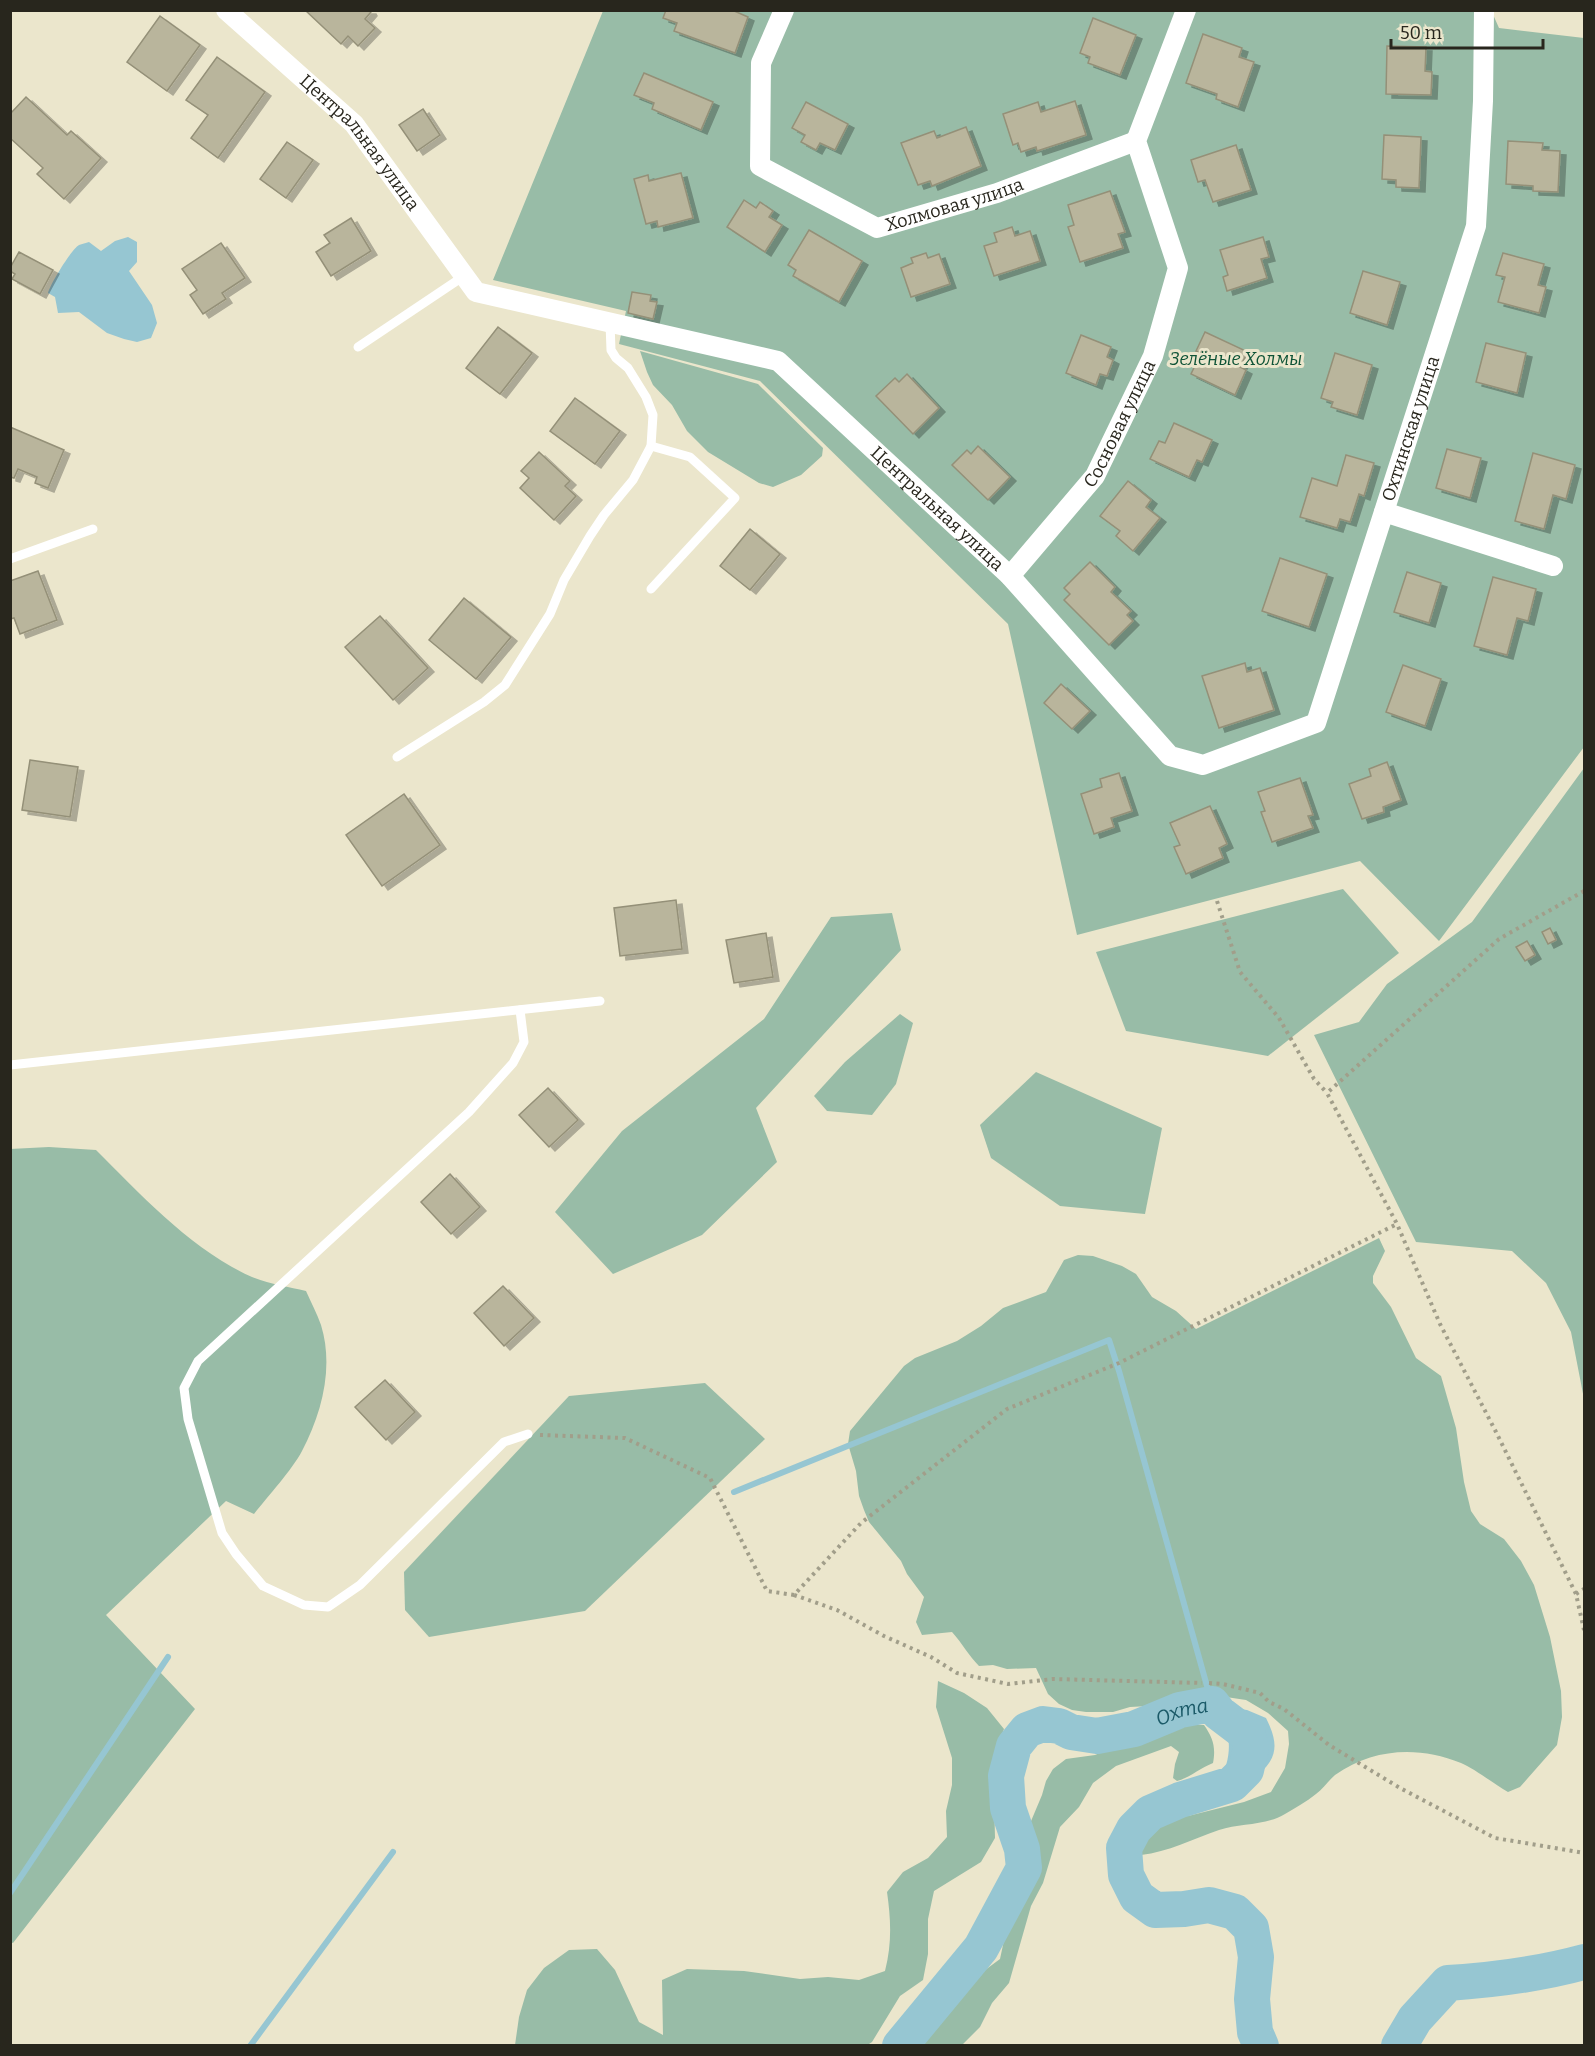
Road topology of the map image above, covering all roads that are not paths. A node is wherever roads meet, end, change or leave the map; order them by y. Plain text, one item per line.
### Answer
1 (226, 10) edge
2 (784, 10) edge
3 (1186, 10) edge
4 (1485, 10) edge
5 (1136, 141) junction
6 (470, 284) junction
7 (616, 324) junction
8 (358, 347) dead end
9 (651, 446) junction
10 (1384, 512) junction
11 (93, 529) dead end
12 (10, 559) edge
13 (1553, 566) dead end
14 (1011, 576) junction
15 (651, 589) dead end
16 (398, 757) dead end
17 (1203, 765) joint
18 (600, 1001) dead end
19 (520, 1010) junction
20 (10, 1065) edge
21 (528, 1434) road end

1 - 6 street, Центральная улица
2 - 5 street, Холмовая улица
3 - 5 street
4 - 10 street, Охтинская улица
5 - 14 street, Сосновая улица
6 - 7 street, Центральная улица
6 - 8 lane
7 - 9 lane
7 - 14 street, Центральная улица
9 - 15 lane
9 - 16 lane
10 - 13 street
10 - 17 street, Охтинская улица
11 - 12 lane
14 - 17 street, Центральная улица
18 - 19 lane
19 - 20 lane
19 - 21 lane

